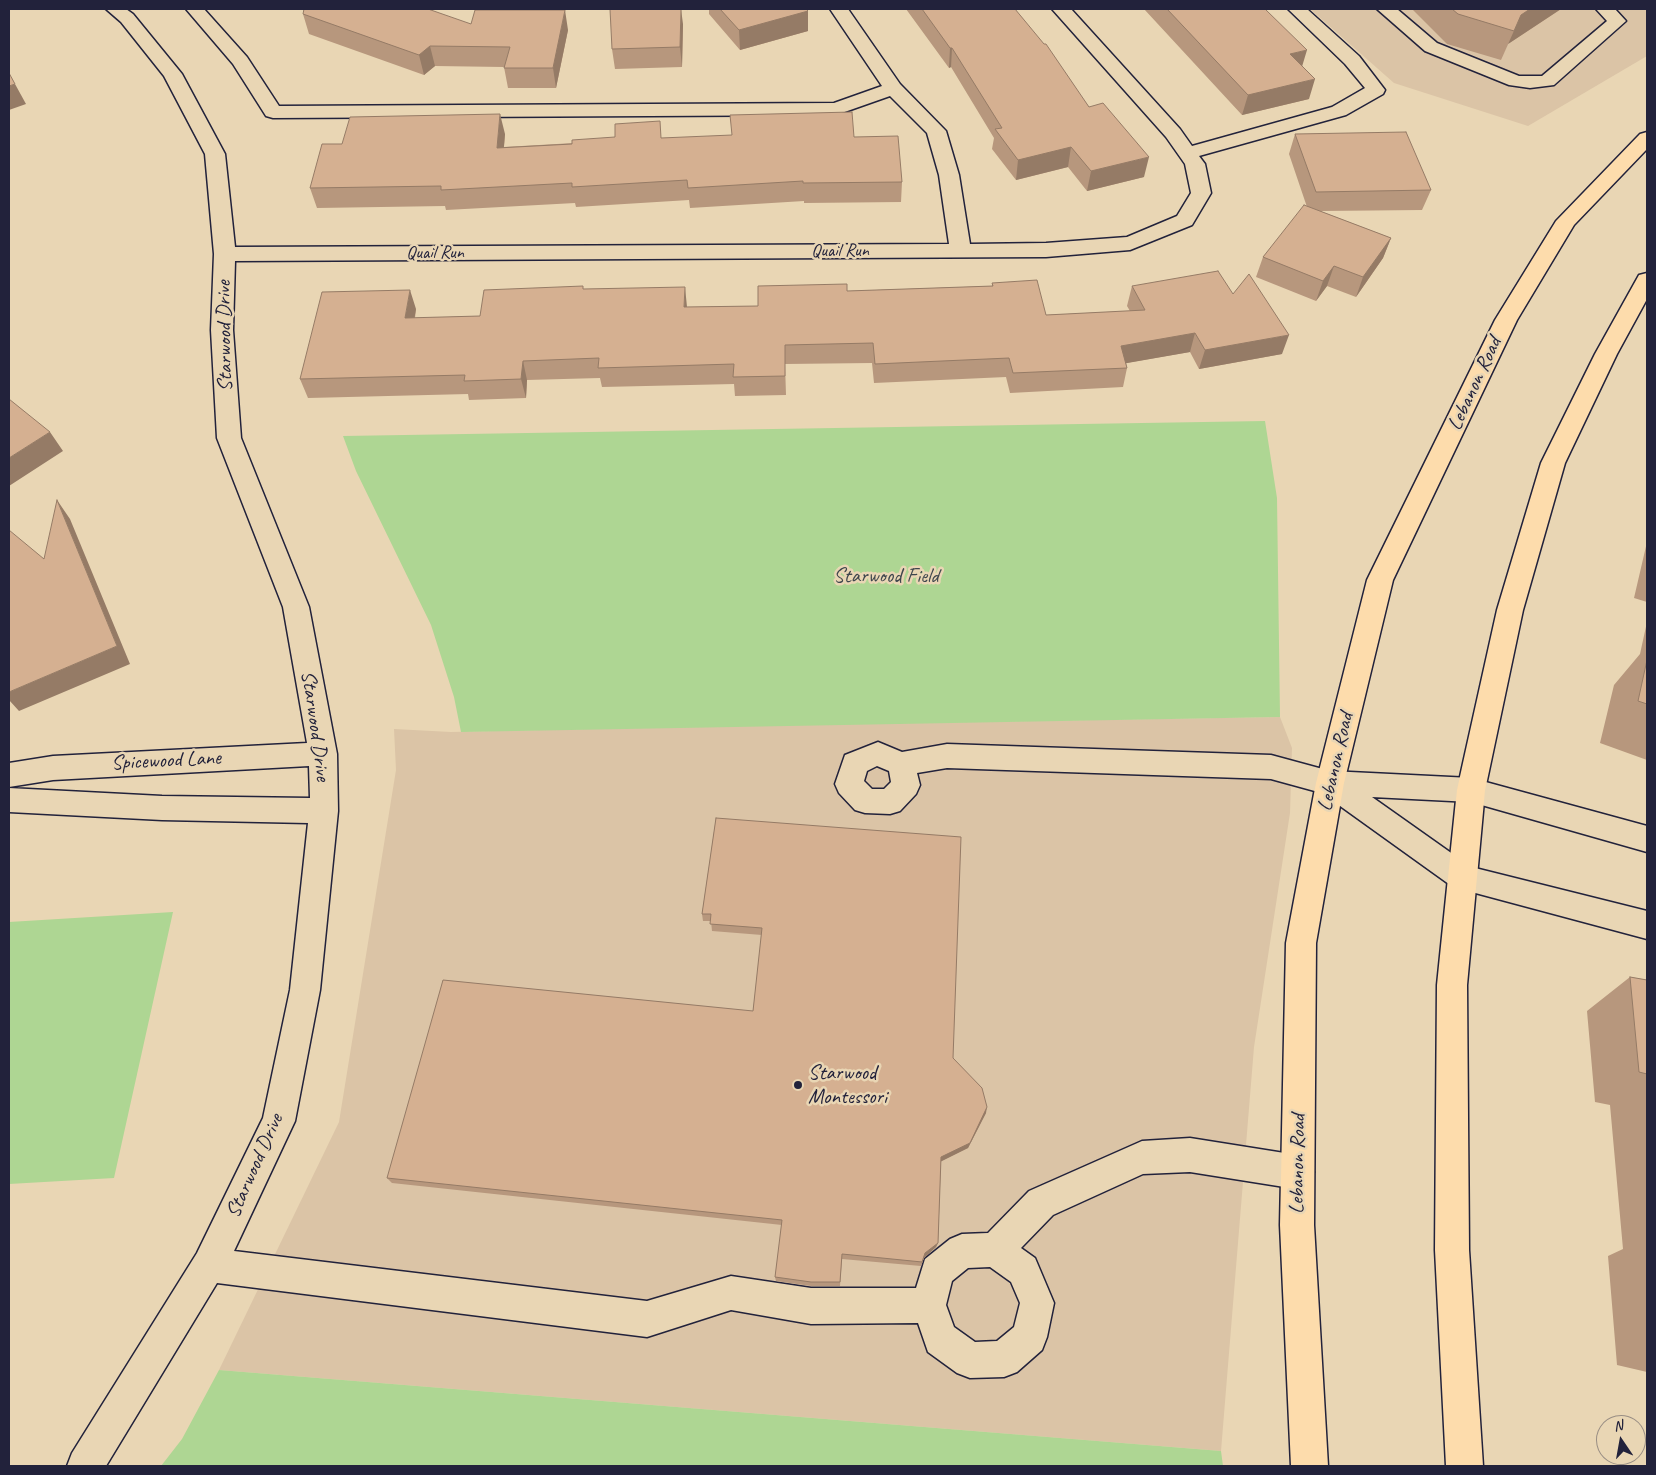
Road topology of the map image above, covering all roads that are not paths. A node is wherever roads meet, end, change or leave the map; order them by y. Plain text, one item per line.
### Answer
1 (115, 9) edge
2 (195, 9) edge
3 (839, 9) edge
4 (1061, 9) edge
5 (1296, 9) edge
6 (1386, 9) edge
7 (1605, 9) edge
8 (893, 88) junction
9 (1647, 138) edge
10 (1187, 153) junction
11 (960, 250) junction
12 (225, 254) junction
13 (1647, 280) edge
14 (324, 754) junction
15 (900, 764) dead end
16 (9, 775) edge
17 (1330, 783) junction
18 (1471, 790) junction
19 (9, 800) edge
20 (324, 811) junction
21 (1647, 840) edge
22 (1464, 878) junction
23 (1647, 925) edge
24 (1298, 1172) junction
25 (995, 1250) junction
26 (209, 1265) junction
27 (929, 1305) junction
28 (85, 1466) edge
29 (1309, 1466) edge
30 (1464, 1466) edge

1 - 12 street, Starwood Drive
2 - 8 street
3 - 8 street
4 - 10 street, Quail Run
5 - 10 street
6 - 7 street
8 - 11 street
9 - 17 main road, Lebanon Road
10 - 11 street, Quail Run
11 - 12 street, Quail Run
12 - 14 street, Starwood Drive
13 - 18 main road
14 - 16 street, Spicewood Lane
14 - 20 street, Starwood Drive
15 - 17 street
17 - 18 street
17 - 22 street
17 - 24 main road, Lebanon Road
18 - 21 street
18 - 22 main road
19 - 20 street, Spicewood Lane
20 - 26 street, Starwood Drive
22 - 23 street
22 - 30 main road
24 - 25 street
24 - 29 main road, Lebanon Road
25 - 27 street
25 - 27 street
26 - 27 street
26 - 28 street, Starwood Drive

